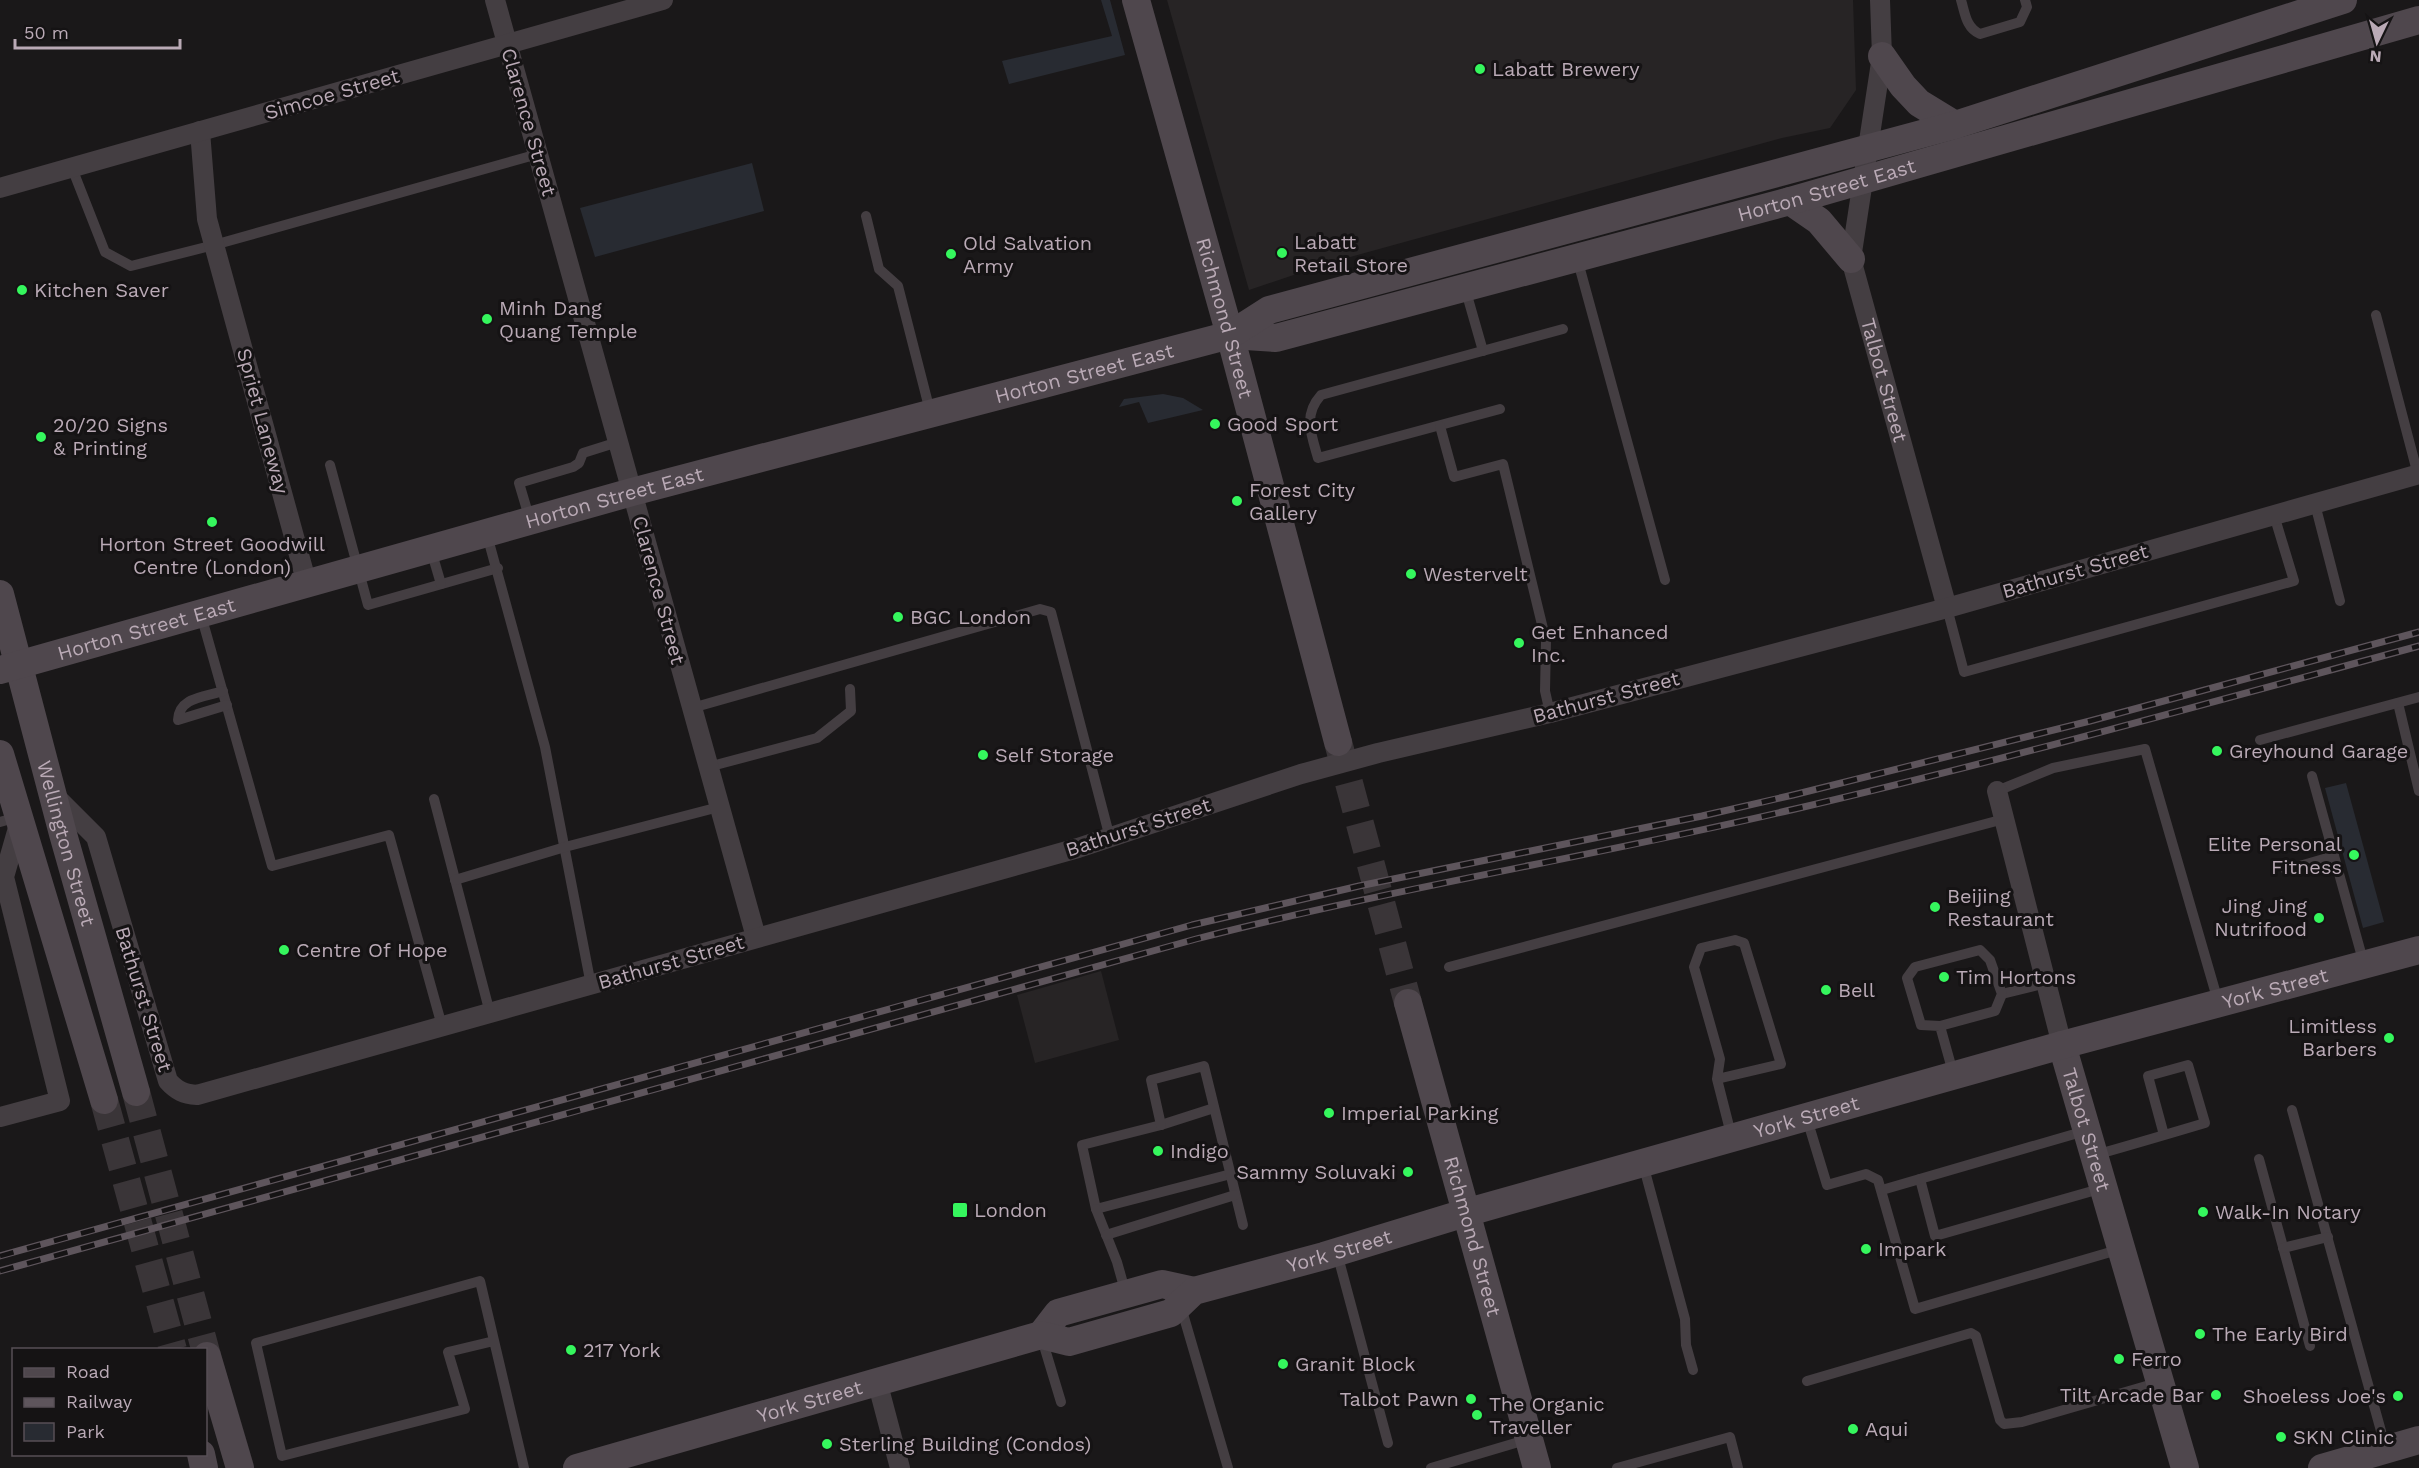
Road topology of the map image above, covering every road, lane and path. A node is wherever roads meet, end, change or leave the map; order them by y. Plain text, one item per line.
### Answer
1 (495, 0) edge
2 (663, 0) edge
3 (1136, 0) edge
4 (1880, 0) edge
5 (1961, 0) edge
6 (2025, 0) edge
7 (2343, 0) edge
8 (2419, 20) edge
9 (507, 44) junction
10 (1882, 56) junction
11 (1954, 125) junction
12 (200, 131) junction
13 (1867, 148) junction
14 (538, 154) junction
15 (72, 168) junction
16 (1863, 179) junction
17 (0, 188) edge
18 (1790, 201) junction
19 (866, 216) dead end
20 (216, 252) junction
21 (1577, 258) junction
22 (1851, 259) junction
23 (1465, 288) junction
24 (2376, 315) dead end
25 (1563, 329) dead end
26 (1230, 334) junction
27 (1482, 351) junction
28 (1500, 409) dead end
29 (931, 413) junction
30 (1440, 426) junction
31 (618, 442) junction
32 (330, 465) dead end
33 (2419, 475) edge
34 (632, 492) junction
35 (2315, 504) junction
36 (2274, 515) junction
37 (530, 521) junction
38 (487, 533) junction
39 (430, 549) junction
40 (498, 568) junction
41 (358, 569) junction
42 (1665, 580) dead end
43 (308, 584) junction
44 (441, 584) junction
45 (0, 594) edge
46 (2340, 601) dead end
47 (1947, 608) junction
48 (201, 615) junction
49 (9, 668) edge
50 (850, 689) dead end
51 (223, 691) junction
52 (2419, 697) edge
53 (2398, 703) junction
54 (226, 705) junction
55 (692, 708) junction
56 (1550, 713) junction
57 (2260, 740) dead end
58 (1338, 742) tunnel mouth
59 (0, 754) edge
60 (708, 767) junction
61 (2312, 777) dead end
62 (1997, 791) joint
63 (2419, 791) edge
64 (52, 793) junction
65 (434, 799) dead end
66 (719, 807) junction
67 (2004, 819) junction
68 (12, 820) edge
69 (1110, 838) junction
70 (565, 847) junction
71 (2334, 856) junction
72 (2286, 870) dead end
73 (455, 880) junction
74 (756, 938) junction
75 (2419, 950) edge
76 (2364, 965) junction
77 (1449, 968) dead end
78 (2046, 982) junction
79 (591, 985) junction
80 (2002, 994) junction
81 (1408, 1003) tunnel mouth
82 (2218, 1004) junction
83 (490, 1013) junction
84 (442, 1026) junction
85 (1940, 1026) junction
86 (2062, 1045) junction
87 (1954, 1076) junction
88 (1717, 1079) junction
89 (136, 1092) tunnel mouth
90 (104, 1100) tunnel mouth
91 (1214, 1108) junction
92 (2292, 1110) dead end
93 (0, 1117) edge
94 (1806, 1118) junction
95 (1161, 1125) junction
96 (2164, 1135) junction
97 (1732, 1138) junction
98 (2091, 1143) junction
99 (2259, 1159) dead end
100 (1642, 1164) junction
101 (1231, 1174) junction
102 (1920, 1179) junction
103 (2104, 1188) junction
104 (1882, 1190) junction
105 (1235, 1195) junction
106 (1096, 1209) junction
107 (1465, 1213) junction
108 (1243, 1225) dead end
109 (1106, 1235) junction
110 (2328, 1237) junction
111 (2283, 1248) junction
112 (2122, 1249) junction
113 (1337, 1253) junction
114 (1126, 1294) junction
115 (1187, 1297) junction
116 (1041, 1335) junction
117 (494, 1341) junction
118 (2310, 1346) dead end
119 (207, 1356) dead end
120 (1693, 1370) dead end
121 (877, 1381) junction
122 (1807, 1381) dead end
123 (2160, 1382) junction
124 (1060, 1402) dead end
125 (1529, 1439) junction
126 (2419, 1440) edge
127 (1388, 1443) dead end
128 (2386, 1450) junction
129 (240, 1468) edge
130 (524, 1468) edge
131 (577, 1468) edge
132 (900, 1468) edge
133 (1228, 1468) edge
134 (1431, 1468) edge
135 (1537, 1468) edge
136 (1617, 1468) edge
137 (1738, 1468) edge
138 (2185, 1468) edge
139 (2322, 1468) edge

1 - 9 street, Clarence Street
2 - 9 street, Simcoe Street
3 - 26 main road, Richmond Street
4 - 10 street
5 - 6 lane
7 - 11 main road, Horton Street East
8 - 16 main road, Horton Street East
9 - 12 street, Simcoe Street
9 - 14 street, Clarence Street
10 - 11 main road
10 - 13 street
11 - 13 main road, Horton Street East
12 - 15 street, Simcoe Street
12 - 20 street, Spriet Laneway
13 - 16 street, Talbot Street
13 - 26 main road, Horton Street East
14 - 20 lane
14 - 31 street, Clarence Street
15 - 17 street, Simcoe Street
15 - 20 lane
16 - 18 main road, Horton Street East
16 - 22 street, Talbot Street
18 - 21 main road, Horton Street East
18 - 22 main road
19 - 29 lane
20 - 43 street, Spriet Laneway
21 - 23 main road, Horton Street East
21 - 42 lane
22 - 47 street, Talbot Street
23 - 26 main road, Horton Street East
23 - 27 lane
24 - 33 lane
25 - 27 lane
26 - 29 main road, Horton Street East
26 - 58 main road, Richmond Street
27 - 30 lane
28 - 30 lane
29 - 34 main road, Horton Street East
30 - 56 lane
31 - 34 street, Clarence Street
31 - 37 lane
32 - 41 lane
33 - 35 street, Bathurst Street
34 - 37 main road, Horton Street East
34 - 55 street, Clarence Street
35 - 36 street, Bathurst Street
35 - 46 lane
36 - 47 street, Bathurst Street
36 - 47 lane
37 - 38 main road, Horton Street East
38 - 39 main road, Horton Street East
38 - 40 lane
39 - 41 main road, Horton Street East
39 - 44 lane
40 - 44 lane
40 - 70 lane
41 - 43 main road, Horton Street East
41 - 44 lane
43 - 48 main road, Horton Street East
45 - 49 main road, Wellington Street
47 - 56 street, Bathurst Street
48 - 49 main road, Horton Street East
48 - 51 lane
49 - 64 main road, Wellington Street
50 - 60 lane
51 - 54 lane
51 - 54 lane
52 - 53 lane
53 - 57 lane
53 - 63 lane
54 - 84 lane
55 - 60 street, Clarence Street
55 - 69 lane
56 - 69 street, Bathurst Street
59 - 68 main road, Wellington Street
60 - 66 street, Clarence Street
61 - 71 lane
62 - 67 street, Talbot Street
62 - 82 lane
64 - 84 street, Bathurst Street
64 - 89 main road, Wellington Street
65 - 73 lane
66 - 70 lane
66 - 74 street, Clarence Street
67 - 77 lane
67 - 78 street, Talbot Street
68 - 90 main road, Wellington Street
68 - 93 street
69 - 74 street, Bathurst Street
70 - 73 lane
70 - 79 lane
71 - 72 lane
71 - 76 lane
73 - 83 lane
74 - 79 street, Bathurst Street
75 - 76 main road, York Street
76 - 82 main road, York Street
78 - 80 lane
78 - 86 street, Talbot Street
79 - 83 street, Bathurst Street
80 - 85 lane
80 - 85 lane
81 - 107 main road, Richmond Street
82 - 86 main road, York Street
83 - 84 street, Bathurst Street
85 - 87 lane
86 - 87 main road, York Street
86 - 98 main road, Talbot Street
87 - 94 main road, York Street
88 - 88 lane
88 - 97 lane
91 - 95 lane
91 - 95 lane
91 - 101 lane
92 - 110 lane
94 - 97 main road, York Street
94 - 104 lane
95 - 106 lane
96 - 96 lane
96 - 98 lane
97 - 100 main road, York Street
98 - 102 lane
98 - 103 main road, Talbot Street
99 - 111 lane
100 - 107 main road, York Street
100 - 120 lane
101 - 105 lane
101 - 106 lane
102 - 103 lane
102 - 104 lane
103 - 112 main road, Talbot Street
104 - 112 lane
105 - 108 lane
105 - 109 lane
106 - 109 lane
107 - 113 main road, York Street
107 - 125 main road, Richmond Street
109 - 114 lane
110 - 111 lane
110 - 128 lane
111 - 118 lane
112 - 123 main road, Talbot Street
113 - 115 main road, York Street
113 - 127 lane
114 - 115 main road, York Street
114 - 116 main road, York Street
115 - 116 main road, York Street
115 - 133 lane
116 - 121 main road, York Street
116 - 124 lane
117 - 117 lane
117 - 130 lane
119 - 129 main road
121 - 131 main road, York Street
121 - 132 street
122 - 123 lane
123 - 138 main road, Talbot Street
125 - 134 lane
125 - 135 main road, Richmond Street
126 - 128 main road
128 - 139 main road
136 - 137 lane

